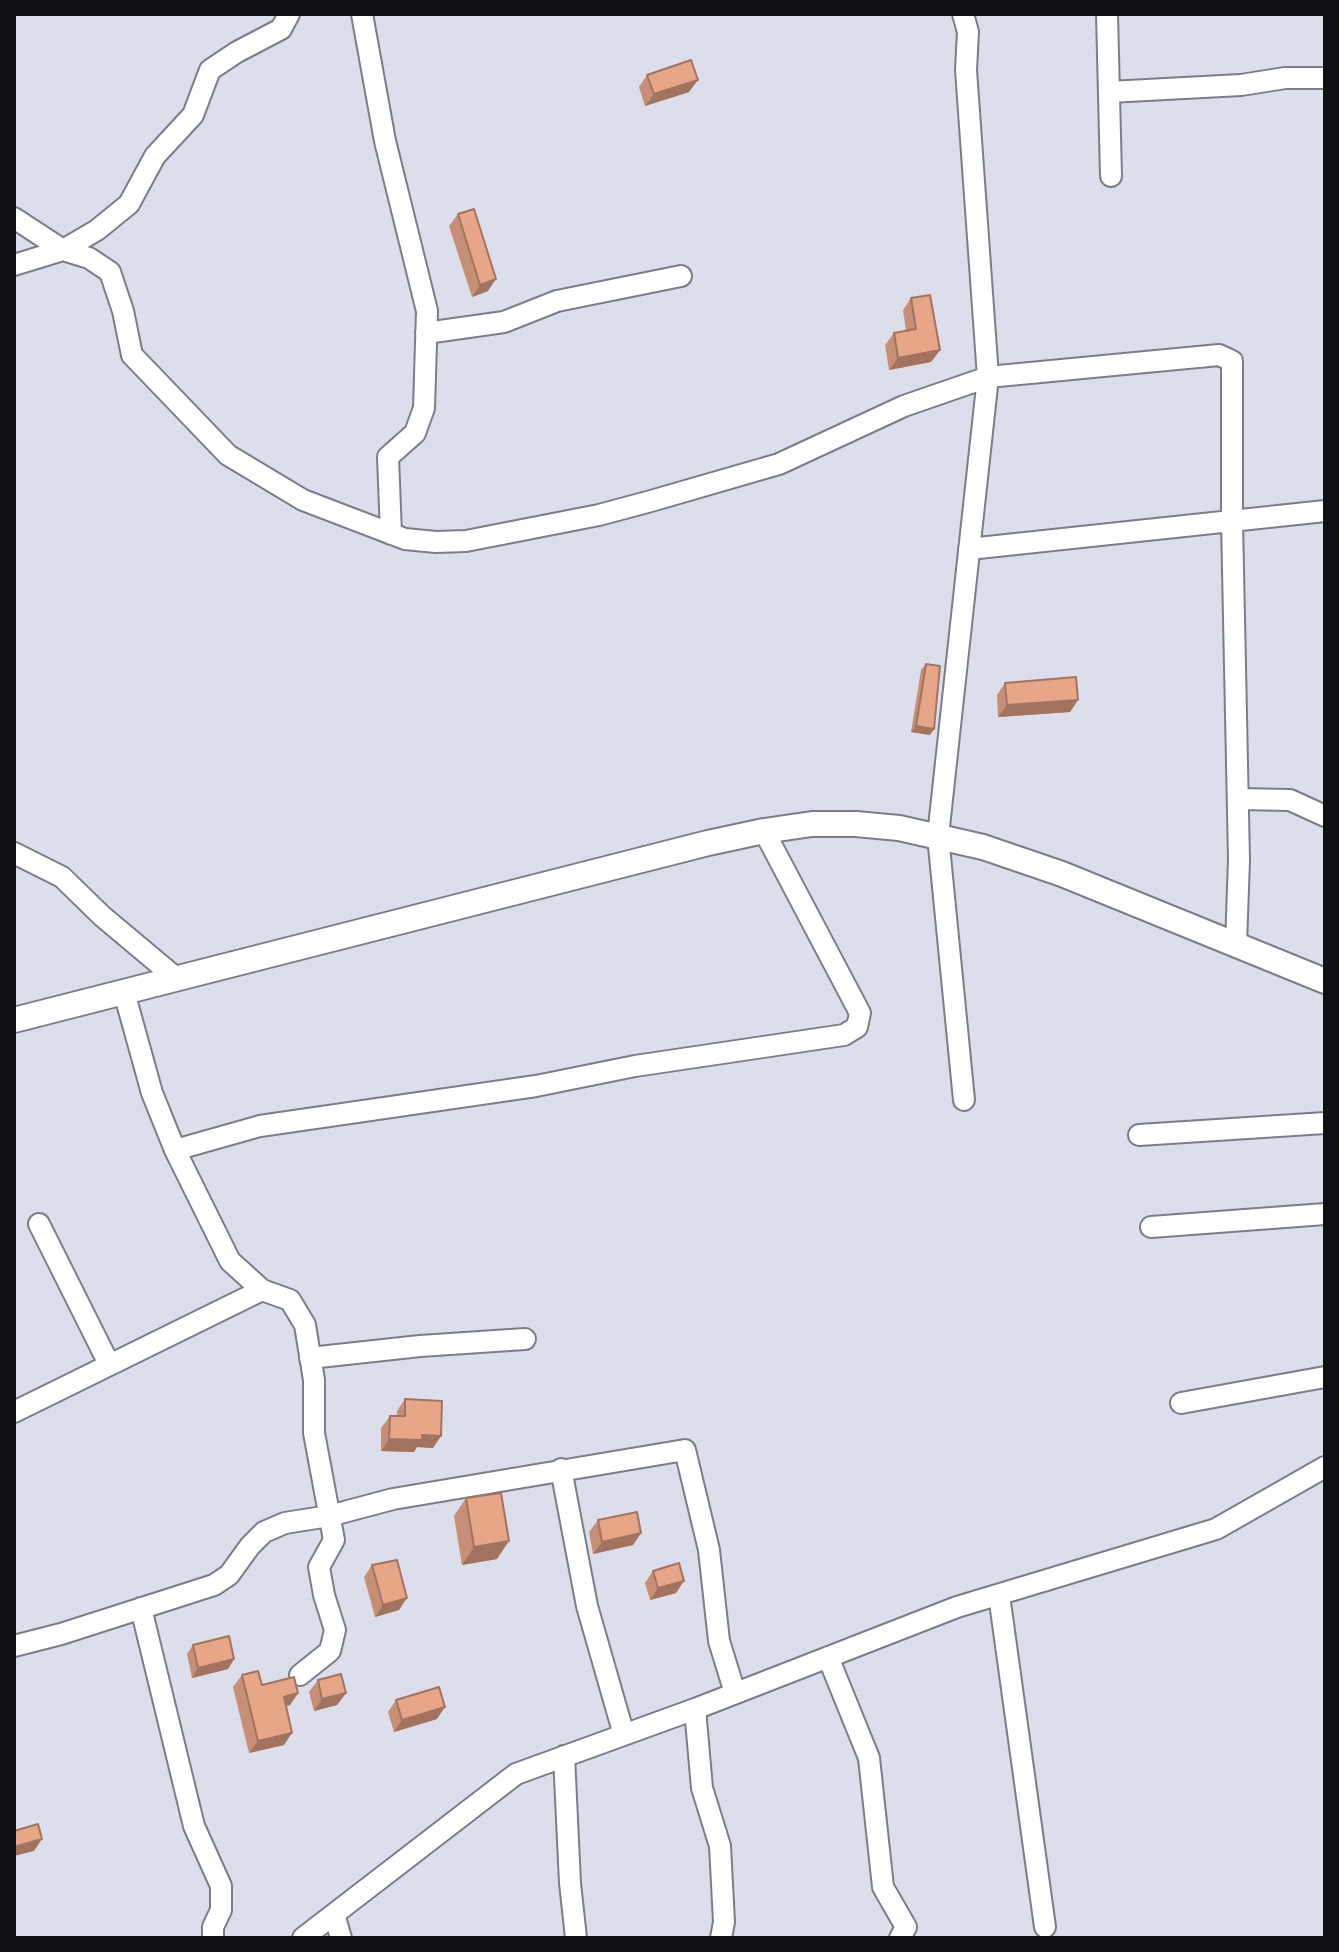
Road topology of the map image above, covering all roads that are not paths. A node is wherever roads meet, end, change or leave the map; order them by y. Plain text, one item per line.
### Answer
1 (289, 14) edge
2 (362, 14) edge
3 (963, 14) edge
4 (1107, 14) edge
5 (1325, 78) edge
6 (1109, 92) junction
7 (1111, 176) dead end
8 (14, 218) edge
9 (63, 250) junction
10 (14, 265) edge
11 (681, 276) dead end
12 (426, 333) junction
13 (988, 377) junction
14 (1325, 511) edge
15 (1232, 521) junction
16 (391, 534) junction
17 (969, 549) junction
18 (1238, 799) junction
19 (1325, 816) edge
20 (764, 831) junction
21 (938, 836) junction
22 (14, 853) edge
23 (1236, 945) junction
24 (176, 978) junction
25 (1325, 981) edge
26 (124, 992) junction
27 (14, 1020) edge
28 (964, 1100) dead end
29 (1325, 1123) edge
30 (1139, 1135) dead end
31 (175, 1150) junction
32 (1325, 1214) edge
33 (39, 1224) dead end
34 (1151, 1227) dead end
35 (262, 1290) junction
36 (525, 1339) dead end
37 (310, 1358) junction
38 (109, 1364) junction
39 (1325, 1377) edge
40 (1181, 1403) dead end
41 (14, 1412) edge
42 (1325, 1467) edge
43 (561, 1469) junction
44 (329, 1516) junction
45 (999, 1595) junction
46 (141, 1608) junction
47 (14, 1646) edge
48 (828, 1657) junction
49 (300, 1675) dead end
50 (735, 1693) junction
51 (695, 1709) junction
52 (624, 1735) junction
53 (564, 1756) junction
54 (334, 1914) junction
55 (1045, 1927) dead end
56 (213, 1938) edge
57 (303, 1938) edge
58 (341, 1938) edge
59 (576, 1938) edge
60 (721, 1938) edge
61 (900, 1938) edge

1 - 9 street
2 - 12 street
3 - 13 street
4 - 6 street
5 - 6 street
6 - 7 street
8 - 9 street
9 - 10 street
9 - 16 street
11 - 12 street
12 - 16 street
13 - 15 street
13 - 16 street
13 - 17 street
14 - 15 street
15 - 17 street
15 - 18 street
17 - 21 street
18 - 19 street
18 - 23 street
20 - 21 main road
20 - 24 main road
20 - 31 street
21 - 23 main road
21 - 28 street
22 - 24 street
23 - 25 main road
24 - 26 main road
26 - 27 main road
26 - 31 street
29 - 30 street
31 - 35 street
32 - 34 street
33 - 38 street
35 - 37 street
35 - 38 street
36 - 37 street
37 - 44 street
38 - 41 street
39 - 40 street
42 - 45 street
43 - 44 street
43 - 50 street
43 - 52 street
44 - 46 street
44 - 49 street
45 - 48 street
45 - 55 street
46 - 47 street
46 - 56 street
48 - 50 street
48 - 61 street
50 - 51 street
51 - 52 street
51 - 60 street
52 - 53 street
53 - 54 street
53 - 59 street
54 - 57 street
54 - 58 street

